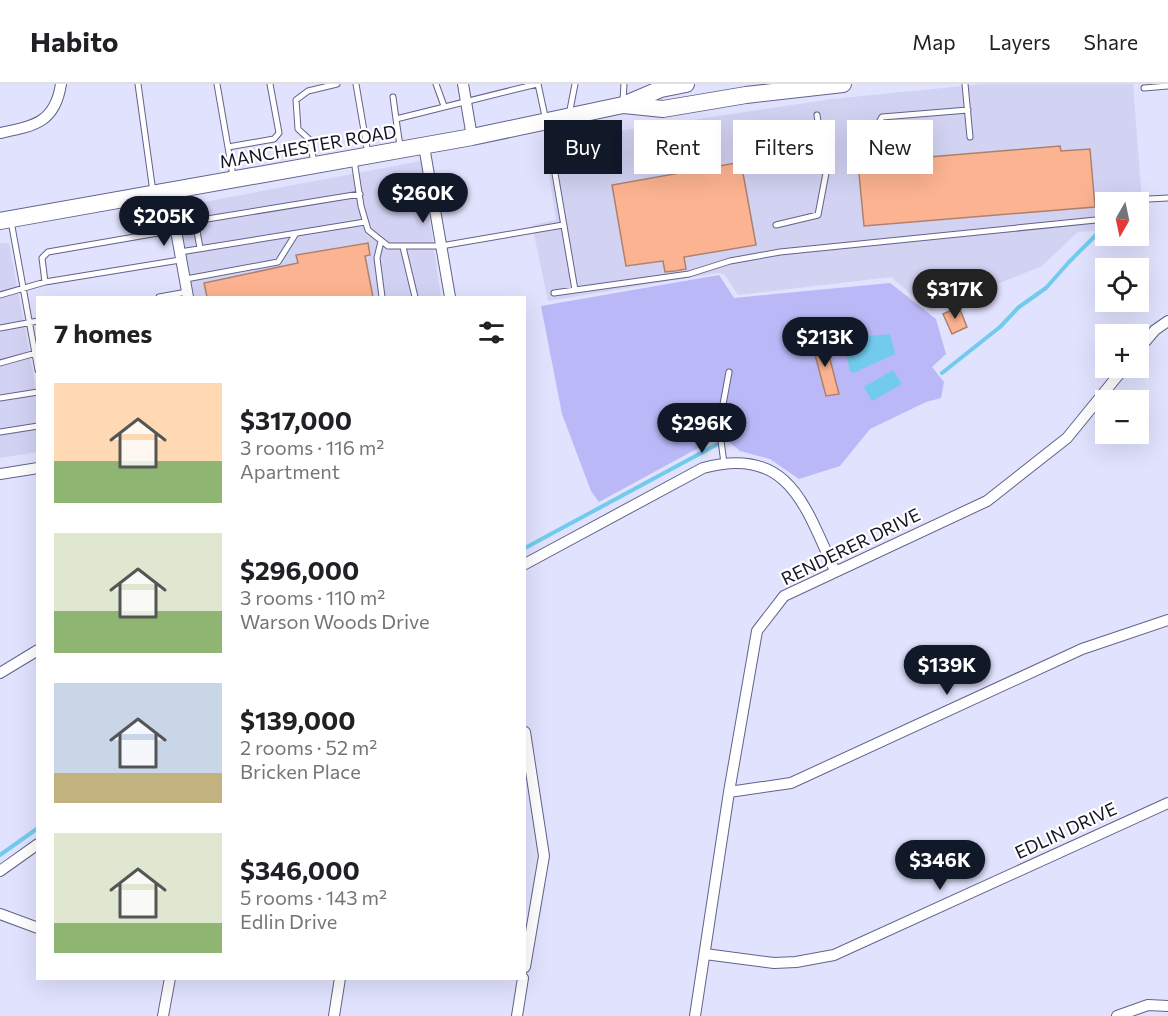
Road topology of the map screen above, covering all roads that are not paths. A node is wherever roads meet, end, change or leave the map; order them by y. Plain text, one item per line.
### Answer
1 (61, 84) edge
2 (138, 84) edge
3 (217, 84) edge
4 (270, 84) edge
5 (337, 84) edge
6 (356, 84) edge
7 (436, 84) edge
8 (463, 84) edge
9 (537, 84) edge
10 (575, 84) edge
11 (624, 84) edge
12 (686, 84) edge
13 (843, 84) edge
14 (965, 84) edge
15 (664, 86) edge
16 (1168, 86) edge
17 (1144, 88) dead end
18 (393, 97) dead end
19 (465, 100) junction
20 (623, 105) junction
21 (444, 106) junction
22 (968, 110) junction
23 (817, 115) dead end
24 (569, 117) junction
25 (396, 119) junction
26 (546, 120) edge
27 (552, 120) edge
28 (880, 120) edge
29 (544, 121) edge
30 (0, 133) edge
31 (472, 137) junction
32 (970, 137) dead end
33 (424, 146) junction
34 (228, 147) junction
35 (400, 150) junction
36 (361, 157) junction
37 (315, 166) junction
38 (555, 174) edge
39 (233, 180) junction
40 (161, 194) junction
41 (360, 194) junction
42 (1168, 198) edge
43 (1149, 199) edge
44 (1095, 220) edge
45 (5, 221) edge
46 (365, 222) junction
47 (563, 225) junction
48 (776, 225) dead end
49 (175, 230) junction
50 (295, 235) junction
51 (381, 241) junction
52 (441, 246) junction
53 (404, 247) junction
54 (200, 248) junction
55 (180, 256) junction
56 (184, 279) junction
57 (45, 282) junction
58 (22, 290) junction
59 (575, 290) junction
60 (554, 293) dead end
61 (187, 294) edge
62 (0, 295) edge
63 (168, 296) edge
64 (382, 296) edge
65 (414, 296) edge
66 (450, 296) edge
67 (36, 321) edge
68 (1168, 321) edge
69 (29, 323) junction
70 (0, 328) edge
71 (1149, 337) edge
72 (36, 353) edge
73 (0, 363) edge
74 (729, 372) dead end
75 (1116, 378) edge
76 (36, 392) edge
77 (0, 398) edge
78 (36, 426) edge
79 (0, 432) edge
80 (724, 463) junction
81 (36, 468) edge
82 (0, 474) edge
83 (526, 563) edge
84 (835, 571) junction
85 (1168, 620) edge
86 (36, 651) edge
87 (0, 673) edge
88 (526, 738) edge
89 (729, 792) junction
90 (1168, 803) edge
91 (36, 845) edge
92 (0, 871) edge
93 (0, 914) edge
94 (36, 927) edge
95 (705, 954) junction
96 (526, 961) edge
97 (170, 980) edge
98 (340, 980) edge
99 (523, 980) edge
100 (1168, 1006) edge
101 (163, 1016) edge
102 (334, 1016) edge
103 (517, 1016) edge
104 (695, 1016) edge
105 (1118, 1016) edge

1 - 30 street
2 - 40 lane
3 - 34 lane
4 - 34 lane
5 - 37 lane
6 - 36 lane
7 - 21 lane
8 - 19 street
9 - 19 lane
9 - 26 lane
10 - 24 lane
11 - 20 lane
12 - 15 main road, MANCHESTER ROAD
13 - 20 main road, MANCHESTER ROAD
14 - 22 lane
15 - 20 main road, MANCHESTER ROAD
16 - 17 lane
18 - 25 lane
19 - 21 lane
19 - 31 street
20 - 24 main road, MANCHESTER ROAD
21 - 25 lane
22 - 28 lane
22 - 32 lane
23 - 48 lane
24 - 27 main road, MANCHESTER ROAD
25 - 35 lane
29 - 31 main road, MANCHESTER ROAD
31 - 33 main road, MANCHESTER ROAD
33 - 35 main road, MANCHESTER ROAD
33 - 52 street
34 - 39 lane
35 - 36 main road, MANCHESTER ROAD
36 - 37 main road, MANCHESTER ROAD
36 - 41 lane
37 - 39 main road, MANCHESTER ROAD
38 - 47 lane
39 - 40 main road, MANCHESTER ROAD
40 - 45 main road, MANCHESTER ROAD
40 - 49 street
41 - 46 lane
41 - 54 lane
42 - 43 lane
44 - 59 lane
45 - 58 lane
46 - 50 lane
46 - 51 lane
47 - 52 lane
47 - 59 lane
49 - 55 street
49 - 57 lane
50 - 54 lane
50 - 56 lane
51 - 53 lane
51 - 64 lane
52 - 53 lane
52 - 66 street
53 - 65 lane
54 - 55 lane
55 - 56 street
55 - 57 lane
56 - 61 street
57 - 58 lane
58 - 62 lane
58 - 69 lane
59 - 60 lane
61 - 63 lane
67 - 69 lane
68 - 71 street
69 - 70 lane
69 - 72 lane
72 - 73 lane
74 - 80 lane
75 - 84 street, RENDERER DRIVE
76 - 77 lane
78 - 79 lane
80 - 83 street
80 - 84 street
81 - 82 street
84 - 89 street, RENDERER DRIVE
85 - 89 street
86 - 87 street
88 - 96 street
89 - 95 street, RENDERER DRIVE
90 - 95 street, EDLIN DRIVE
91 - 92 street
93 - 94 street
95 - 104 street, RENDERER DRIVE
97 - 101 street
98 - 102 street
99 - 103 street
100 - 105 street

